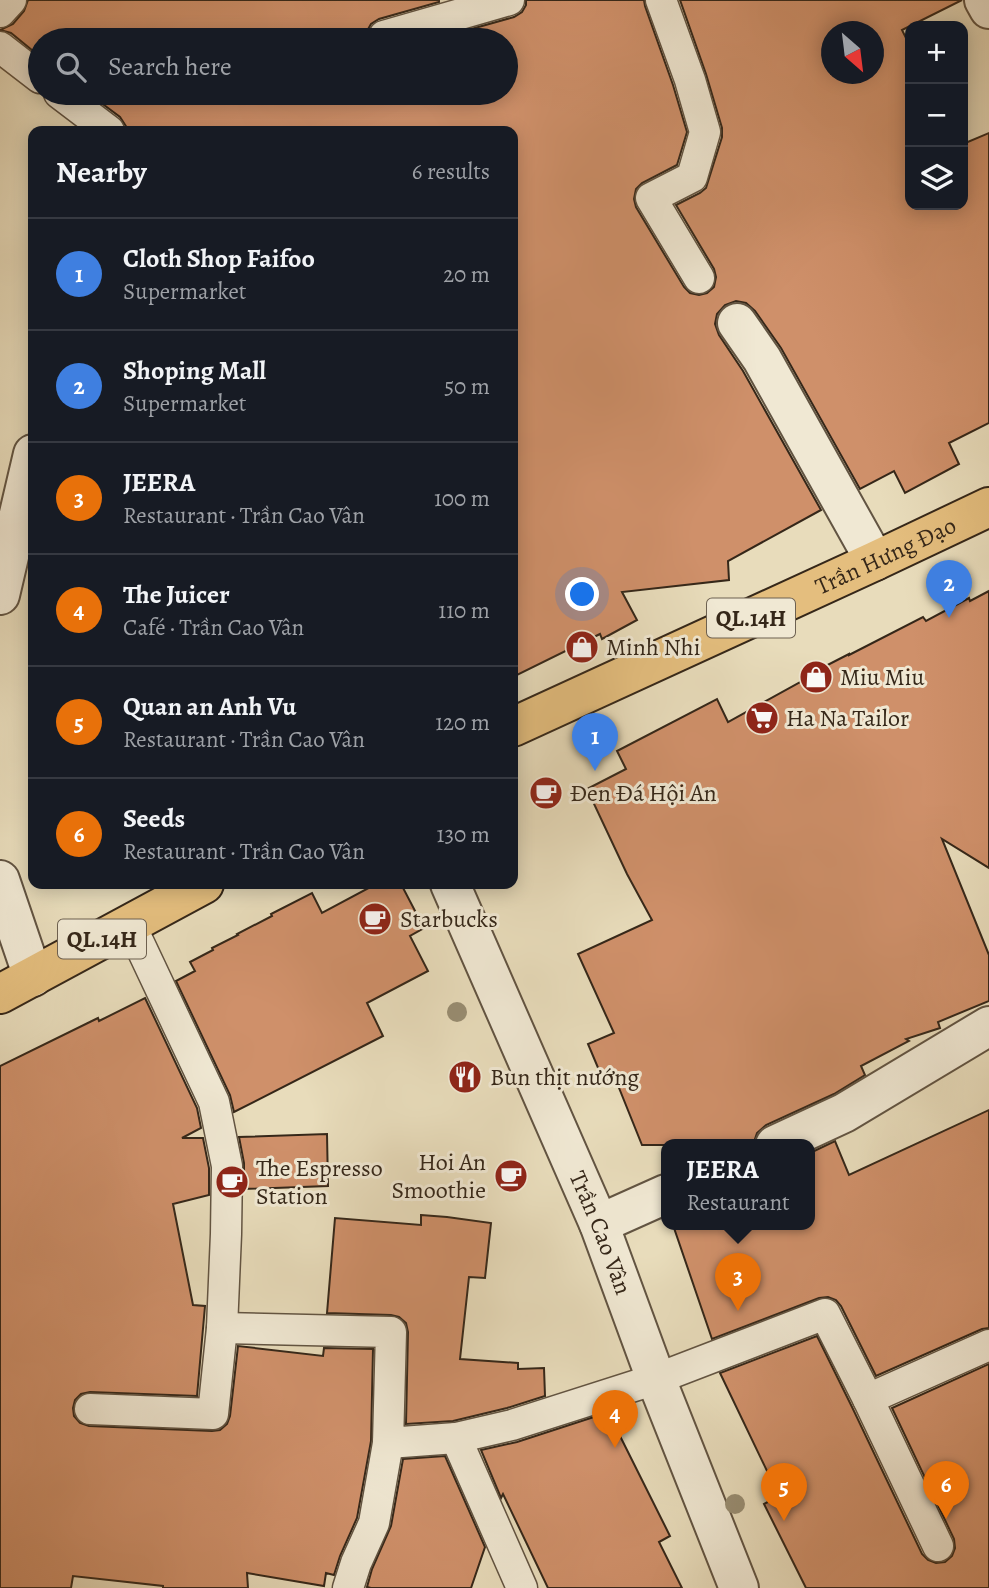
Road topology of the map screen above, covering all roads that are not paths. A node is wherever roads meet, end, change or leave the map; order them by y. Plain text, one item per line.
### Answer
1 (11, 0) edge
2 (509, 0) edge
3 (661, 0) edge
4 (984, 0) edge
5 (989, 9) edge
6 (0, 12) edge
7 (412, 28) edge
8 (0, 47) edge
9 (28, 69) edge
10 (75, 105) edge
11 (102, 126) edge
12 (699, 278) dead end
13 (737, 323) dead end
14 (28, 475) edge
15 (989, 507) edge
16 (875, 561) junction
17 (0, 595) edge
18 (518, 725) edge
19 (0, 880) edge
20 (196, 889) edge
21 (452, 889) edge
22 (130, 924) junction
23 (17, 986) edge
24 (989, 1026) edge
25 (788, 1139) edge
26 (661, 1196) edge
27 (599, 1224) junction
28 (222, 1328) junction
29 (989, 1345) edge
30 (656, 1379) junction
31 (868, 1399) junction
32 (90, 1409) dead end
33 (456, 1438) junction
34 (388, 1443) junction
35 (938, 1546) dead end
36 (348, 1588) edge
37 (522, 1588) edge
38 (739, 1588) edge

1 - 6 lane
2 - 7 lane
3 - 12 lane
4 - 5 street
8 - 9 lane
10 - 11 lane
13 - 16 street
14 - 17 street
15 - 16 main road, Trần Hưng Đạo / QL.14H
16 - 18 main road, Trần Hưng Đạo / QL.14H
19 - 23 street
20 - 22 main road, QL.14H
21 - 27 street, Trần Cao Vân
22 - 23 main road, QL.14H
22 - 28 lane
24 - 25 street
26 - 27 street
27 - 30 street, Trần Cao Vân
28 - 32 lane
28 - 34 lane
29 - 31 lane
30 - 31 lane
30 - 33 lane
30 - 38 street, Trần Cao Vân
31 - 35 lane
33 - 34 lane
33 - 37 lane
34 - 36 lane

